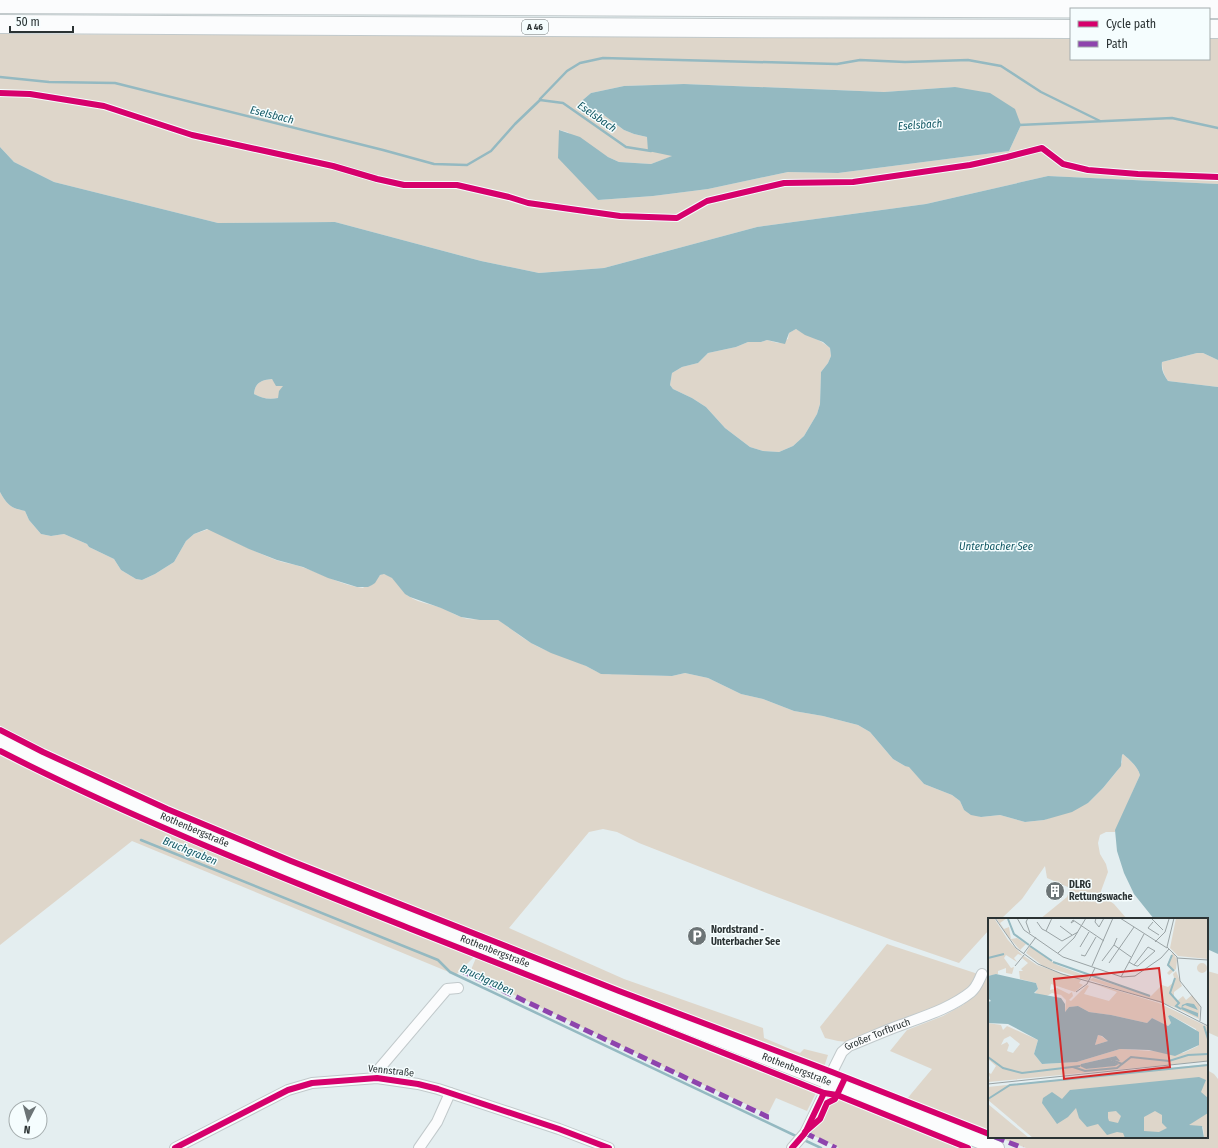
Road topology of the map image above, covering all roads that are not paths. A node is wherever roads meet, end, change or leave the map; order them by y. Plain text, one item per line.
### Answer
1 (0, 4) edge
2 (1070, 8) edge
3 (0, 24) edge
4 (1070, 29) edge
5 (0, 741) edge
6 (982, 974) dead end
7 (458, 988) dead end
8 (377, 1078) junction
9 (828, 1082) junction
10 (450, 1093) junction
11 (175, 1148) edge
12 (419, 1148) edge
13 (609, 1148) edge
14 (792, 1148) edge
15 (997, 1148) edge

1 - 2 highway, A 46
3 - 4 highway, A 46
5 - 9 main road, Rothenbergstraße
6 - 9 street, Großer Torfbruch
7 - 8 street, Vennstraße
8 - 10 street, Vennstraße
8 - 11 street, Vennstraße
9 - 14 street, Großer Torfbruch
9 - 15 main road, Rothenbergstraße
10 - 12 street
10 - 13 street, Vennstraße

